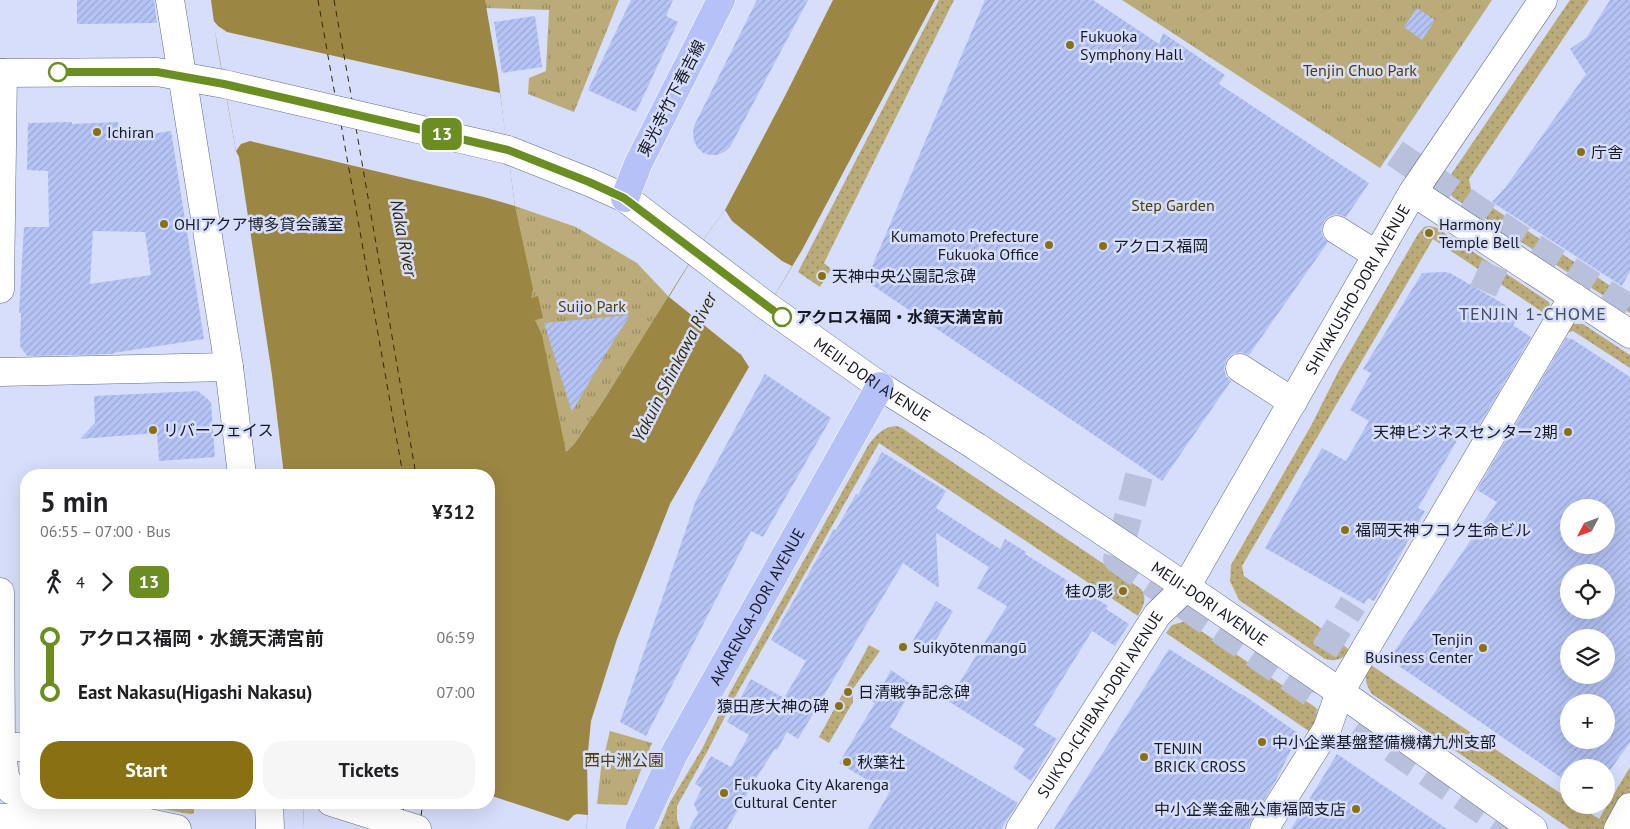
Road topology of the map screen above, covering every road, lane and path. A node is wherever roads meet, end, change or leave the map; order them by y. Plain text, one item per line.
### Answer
1 (170, 0) edge
2 (721, 0) edge
3 (1542, 0) edge
4 (1, 73) edge
5 (182, 76) junction
6 (1413, 192) junction
7 (624, 198) junction
8 (1336, 230) dead end
9 (1377, 255) junction
10 (0, 289) edge
11 (1574, 298) junction
12 (1630, 334) edge
13 (229, 367) junction
14 (1240, 368) dead end
15 (0, 372) edge
16 (880, 386) junction
17 (1293, 402) junction
18 (241, 469) edge
19 (1186, 588) junction
20 (0, 592) edge
21 (1340, 692) junction
22 (0, 747) edge
23 (20, 747) edge
24 (20, 791) edge
25 (1630, 807) edge
26 (134, 809) edge
27 (269, 809) edge
28 (353, 809) edge
29 (0, 818) edge
30 (135, 820) junction
31 (177, 829) edge
32 (270, 829) edge
33 (417, 829) edge
34 (639, 829) edge
35 (1020, 829) edge
36 (1264, 829) edge
37 (1533, 829) edge
38 (1618, 829) edge

1 - 5 street
2 - 7 main road, 東光寺竹下春吉線
3 - 6 street, SHIYAKUSHO-DORI AVENUE
4 - 5 street, MEIJI-DORI AVENUE
4 - 10 street
5 - 7 street, MEIJI-DORI AVENUE
5 - 13 street
6 - 9 street, SHIYAKUSHO-DORI AVENUE
6 - 11 street
7 - 16 street, MEIJI-DORI AVENUE
8 - 9 street
9 - 17 street, SHIYAKUSHO-DORI AVENUE
11 - 12 street
11 - 21 street
13 - 15 street
13 - 18 street
14 - 17 street
16 - 19 street, MEIJI-DORI AVENUE
16 - 34 main road, AKARENGA-DORI AVENUE
17 - 19 street, SHIYAKUSHO-DORI AVENUE
19 - 21 street, MEIJI-DORI AVENUE
19 - 35 street, SUIKYO-ICHIBAN-DORI AVENUE
20 - 22 street
21 - 36 street
21 - 37 street, MEIJI-DORI AVENUE
22 - 23 street
22 - 24 street
25 - 38 street
26 - 30 street
27 - 32 street
28 - 33 street
29 - 30 street
30 - 31 street

